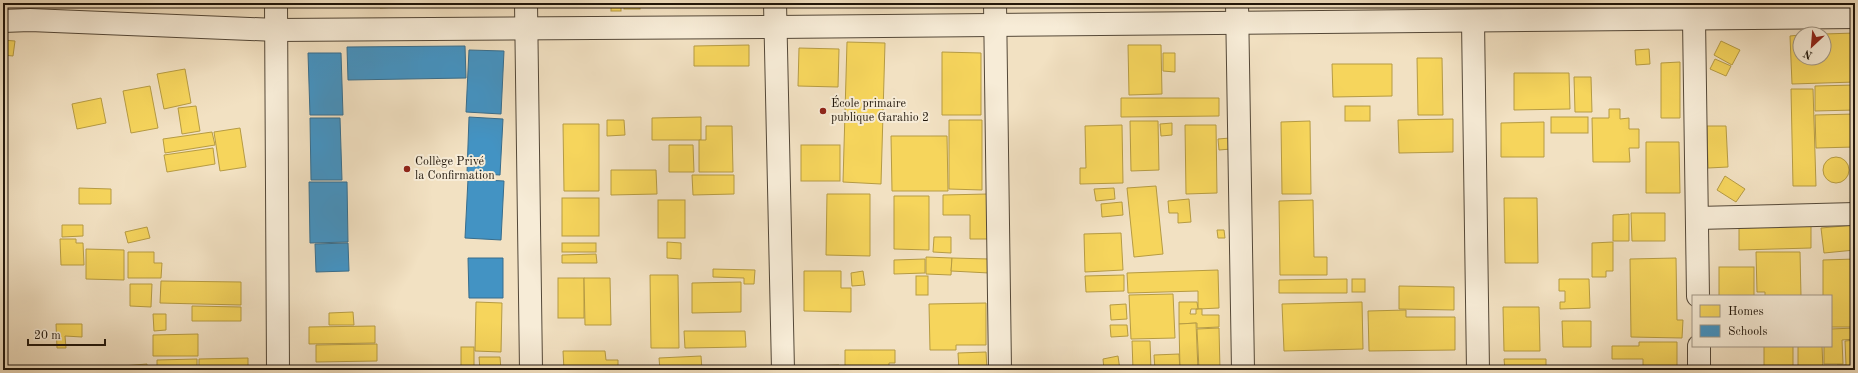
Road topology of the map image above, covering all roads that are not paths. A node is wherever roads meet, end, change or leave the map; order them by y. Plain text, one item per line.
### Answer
1 (276, 3) edge
2 (526, 3) edge
3 (775, 3) edge
4 (995, 3) edge
5 (1759, 10) edge
6 (29, 12) edge
7 (1851, 12) edge
8 (1237, 13) edge
9 (1694, 19) junction
10 (1473, 20) junction
11 (3, 21) edge
12 (995, 25) junction
13 (776, 27) junction
14 (526, 29) junction
15 (276, 30) junction
16 (1855, 214) edge
17 (1697, 218) junction
18 (1698, 295) edge
19 (1699, 347) edge
20 (278, 370) edge
21 (531, 370) edge
22 (783, 370) edge
23 (1000, 370) edge
24 (1243, 370) edge
25 (1478, 370) edge
26 (1699, 370) edge

1 - 15 street
2 - 14 street
3 - 13 street
4 - 12 street
5 - 7 street
5 - 9 street
6 - 11 street
6 - 15 street
8 - 10 street
8 - 12 street
8 - 24 street
9 - 10 street
9 - 17 street
10 - 25 street
12 - 13 street
12 - 23 street
13 - 14 street
13 - 22 street
14 - 15 street
14 - 21 street
15 - 20 street
16 - 17 street
17 - 18 street
19 - 26 street

